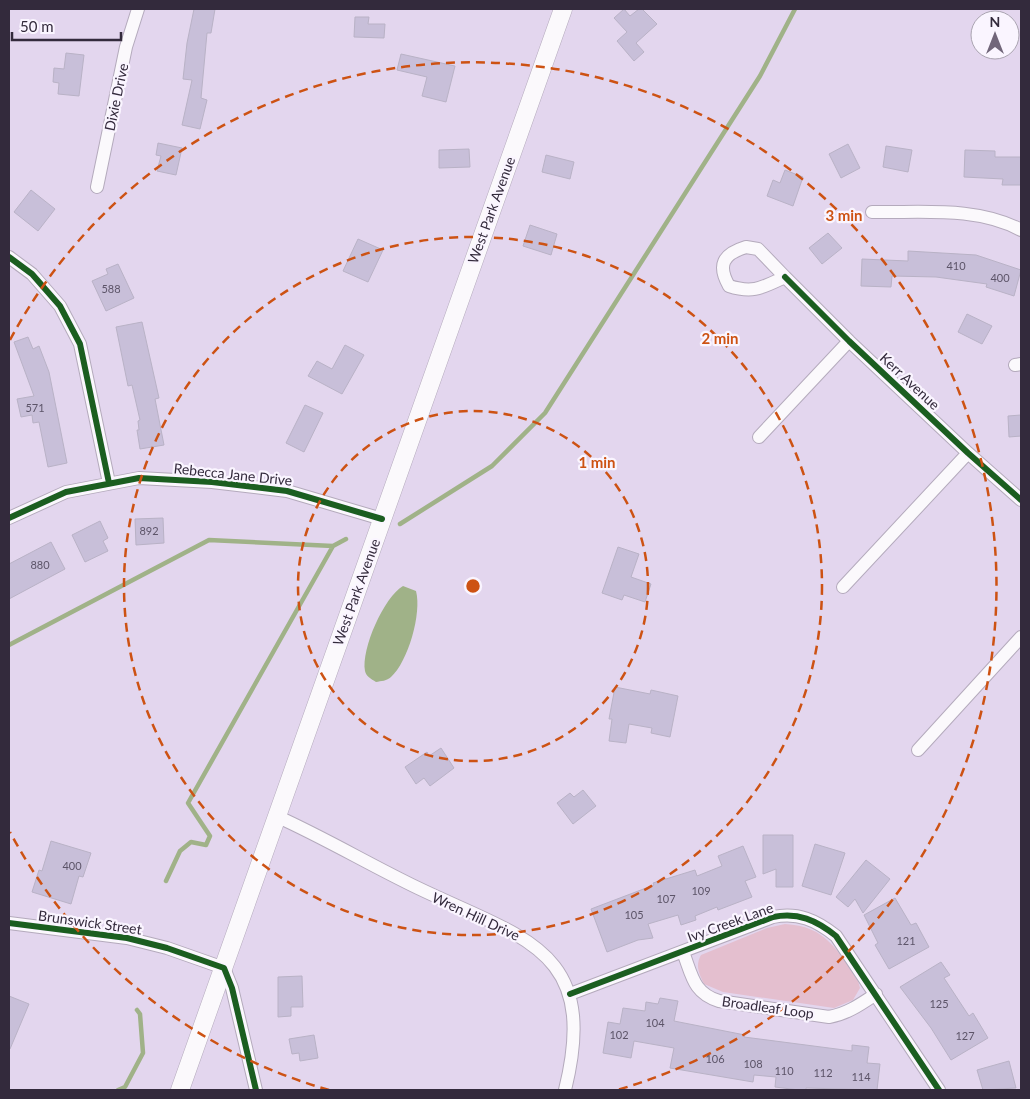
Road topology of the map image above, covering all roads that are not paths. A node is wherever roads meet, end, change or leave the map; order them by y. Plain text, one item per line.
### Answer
1 (138, 9) edge
2 (563, 9) edge
3 (97, 186) dead end
4 (872, 212) dead end
5 (1021, 230) edge
6 (9, 257) edge
7 (785, 277) junction
8 (849, 341) junction
9 (760, 437) dead end
10 (968, 453) junction
11 (108, 483) junction
12 (1021, 500) edge
13 (9, 518) edge
14 (382, 519) junction
15 (842, 586) dead end
16 (1021, 637) edge
17 (918, 750) dead end
18 (276, 816) junction
19 (9, 923) edge
20 (683, 952) junction
21 (224, 968) junction
22 (570, 994) junction
23 (876, 994) junction
24 (180, 1090) edge
25 (256, 1090) edge
26 (565, 1090) edge
27 (939, 1090) edge

1 - 3 street, Dixie Drive
2 - 14 main road, West Park Avenue
4 - 5 street
6 - 11 street
7 - 7 street, Kerr Avenue
7 - 8 street, Kerr Avenue
8 - 9 street
8 - 10 street, Kerr Avenue
10 - 12 street, Kerr Avenue
10 - 15 street
11 - 13 street, Rebecca Jane Drive
11 - 14 street, Rebecca Jane Drive
14 - 18 main road, West Park Avenue
16 - 17 street
18 - 21 main road, West Park Avenue
18 - 22 street, Wren Hill Drive
19 - 21 street, Brunswick Street
20 - 22 street, Ivy Creek Lane
20 - 23 street, Broadleaf Loop
20 - 23 street, Ivy Creek Lane
21 - 24 main road, West Park Avenue
21 - 25 street
22 - 26 street, Wren Hill Drive
23 - 27 street, Ivy Creek Lane

